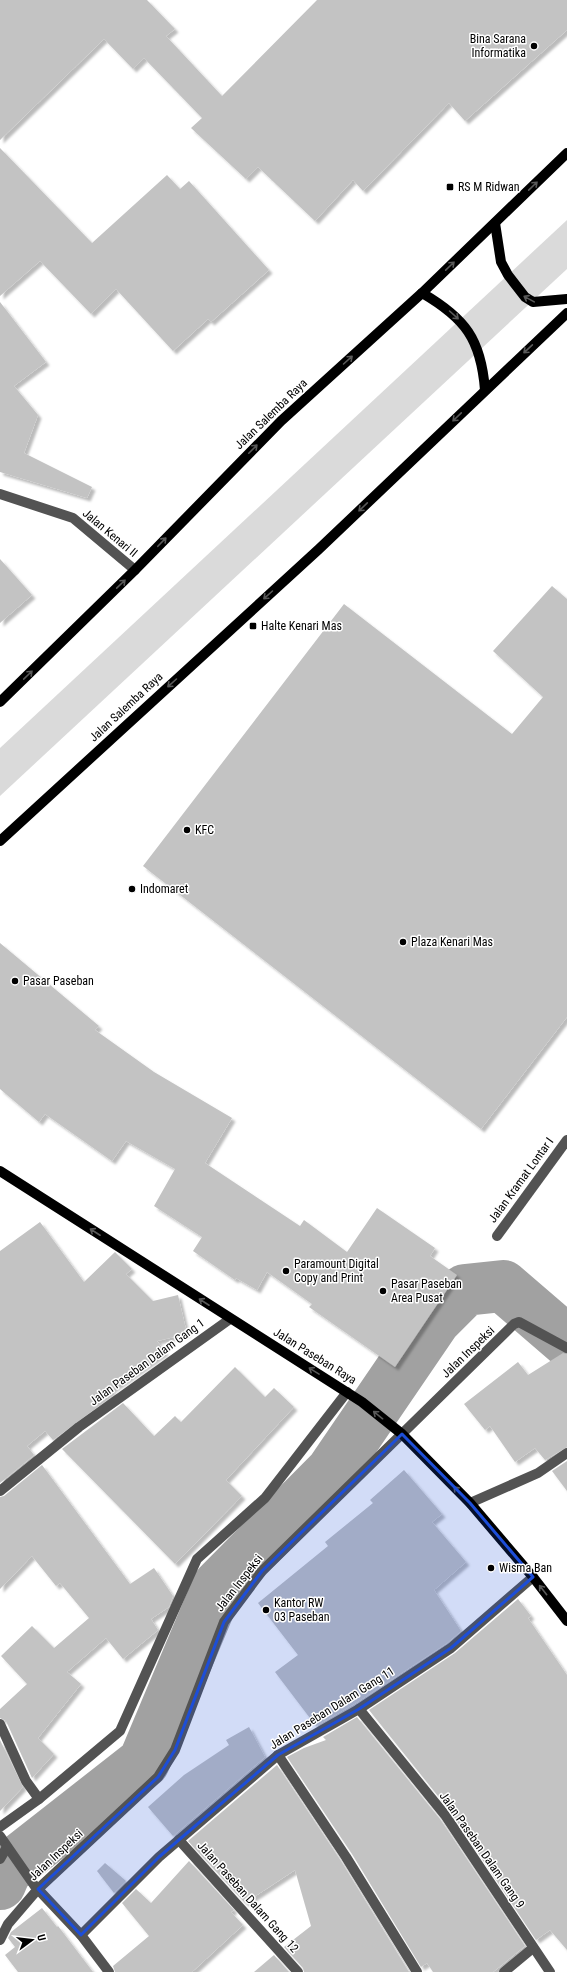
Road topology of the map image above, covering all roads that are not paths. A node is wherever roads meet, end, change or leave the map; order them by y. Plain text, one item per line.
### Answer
1 (567, 153) edge
2 (495, 223) junction
3 (422, 293) junction
4 (567, 300) edge
5 (567, 312) edge
6 (485, 390) junction
7 (0, 494) edge
8 (135, 570) junction
9 (0, 702) edge
10 (0, 841) edge
11 (567, 1140) edge
12 (0, 1171) edge
13 (497, 1236) dead end
14 (230, 1319) junction
15 (567, 1348) edge
16 (347, 1392) junction
17 (398, 1431) junction
18 (567, 1453) edge
19 (0, 1491) edge
20 (470, 1503) junction
21 (534, 1577) junction
22 (567, 1621) edge
23 (359, 1708) junction
24 (0, 1724) edge
25 (278, 1754) junction
26 (39, 1799) junction
27 (0, 1828) edge
28 (0, 1836) edge
29 (179, 1840) junction
30 (8, 1849) junction
31 (0, 1859) edge
32 (36, 1887) junction
33 (81, 1935) junction
34 (0, 1940) edge
35 (533, 1948) junction
36 (109, 1972) edge
37 (298, 1972) edge
38 (417, 1972) edge
39 (504, 1972) edge
40 (550, 1972) edge

2 -> 1 main road, Jalan Salemba Raya
3 -> 2 main road, Jalan Salemba Raya
4 -> 2 main road
3 -> 6 main road
8 -> 3 main road, Jalan Salemba Raya
5 -> 6 main road, Jalan Salemba Raya
6 -> 10 main road, Jalan Salemba Raya
7 - 8 street, Jalan Kenari II
9 -> 8 main road, Jalan Salemba Raya
11 - 13 street, Jalan Kramat Lontar I
14 -> 12 main road, Jalan Paseban Raya
16 -> 14 main road, Jalan Paseban Raya
14 - 19 street, Jalan Paseban Dalam Gang 1
15 - 17 street, Jalan Inspeksi
17 -> 16 main road, Jalan Paseban Raya
16 - 26 street
20 -> 17 main road, Jalan Paseban Raya
17 - 32 street, Jalan Inspeksi
18 - 20 street
20 - 21 main road, Jalan Paseban Raya
22 -> 21 main road, Jalan Paseban Raya
21 - 23 street, Jalan Paseban Dalam Gang 11
23 - 25 street, Jalan Paseban Dalam Gang 11
23 - 35 street, Jalan Paseban Dalam Gang 9
24 - 26 street
25 - 29 street, Jalan Paseban Dalam Gang 11
25 - 38 street
26 - 27 street
28 - 30 street
29 - 33 street, Jalan Paseban Dalam Gang 11
29 - 37 street, Jalan Paseban Dalam Gang 12
30 - 31 street
30 - 32 street
32 - 33 street
32 - 34 street, Jalan Inspeksi
33 - 36 street
35 - 39 street
35 - 40 street, Jalan Paseban Dalam Gang 9

